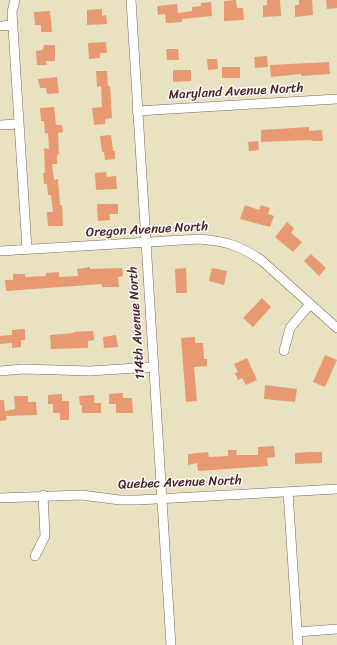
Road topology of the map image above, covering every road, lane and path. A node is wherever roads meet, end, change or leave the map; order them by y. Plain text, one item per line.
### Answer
1 (15, 0) edge
2 (131, 0) edge
3 (13, 25) junction
4 (0, 26) edge
5 (337, 99) edge
6 (137, 111) junction
7 (19, 124) junction
8 (0, 125) edge
9 (145, 243) junction
10 (27, 249) junction
11 (0, 251) edge
12 (310, 304) junction
13 (337, 328) edge
14 (284, 351) dead end
15 (153, 367) junction
16 (0, 371) edge
17 (337, 489) edge
18 (288, 492) junction
19 (43, 495) junction
20 (0, 498) edge
21 (162, 498) junction
22 (35, 556) dead end
23 (337, 629) edge
24 (297, 632) junction
25 (171, 645) edge
26 (298, 645) edge

1 - 3 street
2 - 6 street, 114th Avenue North
3 - 4 street
3 - 7 street
5 - 6 street, Maryland Avenue North
6 - 9 street, 114th Avenue North
7 - 8 street
7 - 10 street
9 - 10 street, Oregon Avenue North
9 - 12 street, Oregon Avenue North
9 - 15 street, 114th Avenue North
10 - 11 street, Oregon Avenue North
12 - 13 street, Oregon Avenue North
12 - 14 street
15 - 16 street
15 - 21 street, 114th Avenue North
17 - 18 street, Quebec Avenue North
18 - 21 street, Quebec Avenue North
18 - 24 street
19 - 20 street, Quebec Avenue North
19 - 21 street, Quebec Avenue North
19 - 22 street
21 - 25 street, 114th Avenue North
23 - 24 street
24 - 26 street

